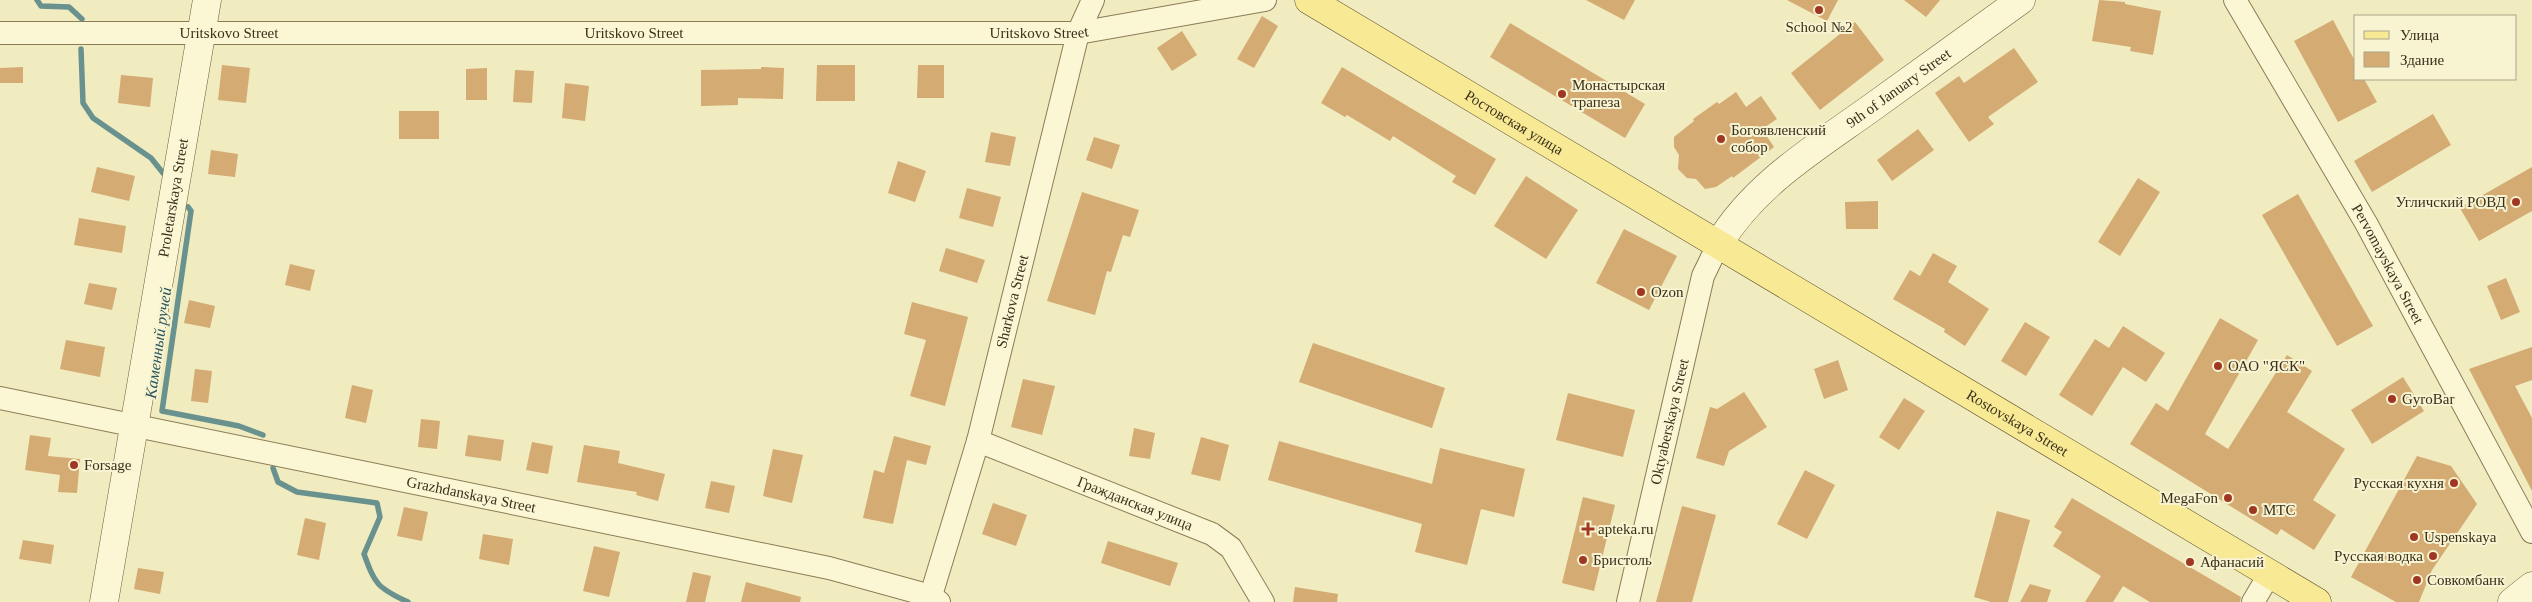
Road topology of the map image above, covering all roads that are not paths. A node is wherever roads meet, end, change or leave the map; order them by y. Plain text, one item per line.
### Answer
1 (207, 0) edge
2 (1093, 0) edge
3 (1265, 0) edge
4 (1309, 0) edge
5 (2021, 0) edge
6 (2235, 0) edge
7 (0, 33) edge
8 (1078, 33) junction
9 (202, 35) junction
10 (1718, 244) junction
11 (0, 398) edge
12 (135, 424) junction
13 (978, 441) junction
14 (2532, 532) edge
15 (2270, 574) junction
16 (2532, 586) edge
17 (933, 600) edge
18 (104, 602) edge
19 (1263, 602) edge
20 (1628, 602) edge
21 (2254, 602) edge
22 (2317, 602) edge
23 (2512, 602) edge

1 - 9 main road, Proletarskaya Street
2 - 8 street, Sharkova Street
3 - 8 street, Uritskovo Street
4 - 10 main road, Ростовская улица
5 - 10 main road, 9th of January Street
6 - 14 street, Pervomayskaya Street
7 - 9 street, Uritskovo Street
8 - 9 street, Uritskovo Street
8 - 13 street, Sharkova Street
9 - 12 main road, Proletarskaya Street
10 - 15 main road, Rostovskaya Street
10 - 20 street, Oktyaberskaya Street
11 - 12 street, Grazhdanskaya Street
12 - 17 street, Grazhdanskaya Street
12 - 18 main road, Proletarskaya Street
13 - 17 street, Sharkova Street
13 - 19 street, Гражданская улица
15 - 21 street
15 - 22 main road, Rostovskaya Street
16 - 23 main road

